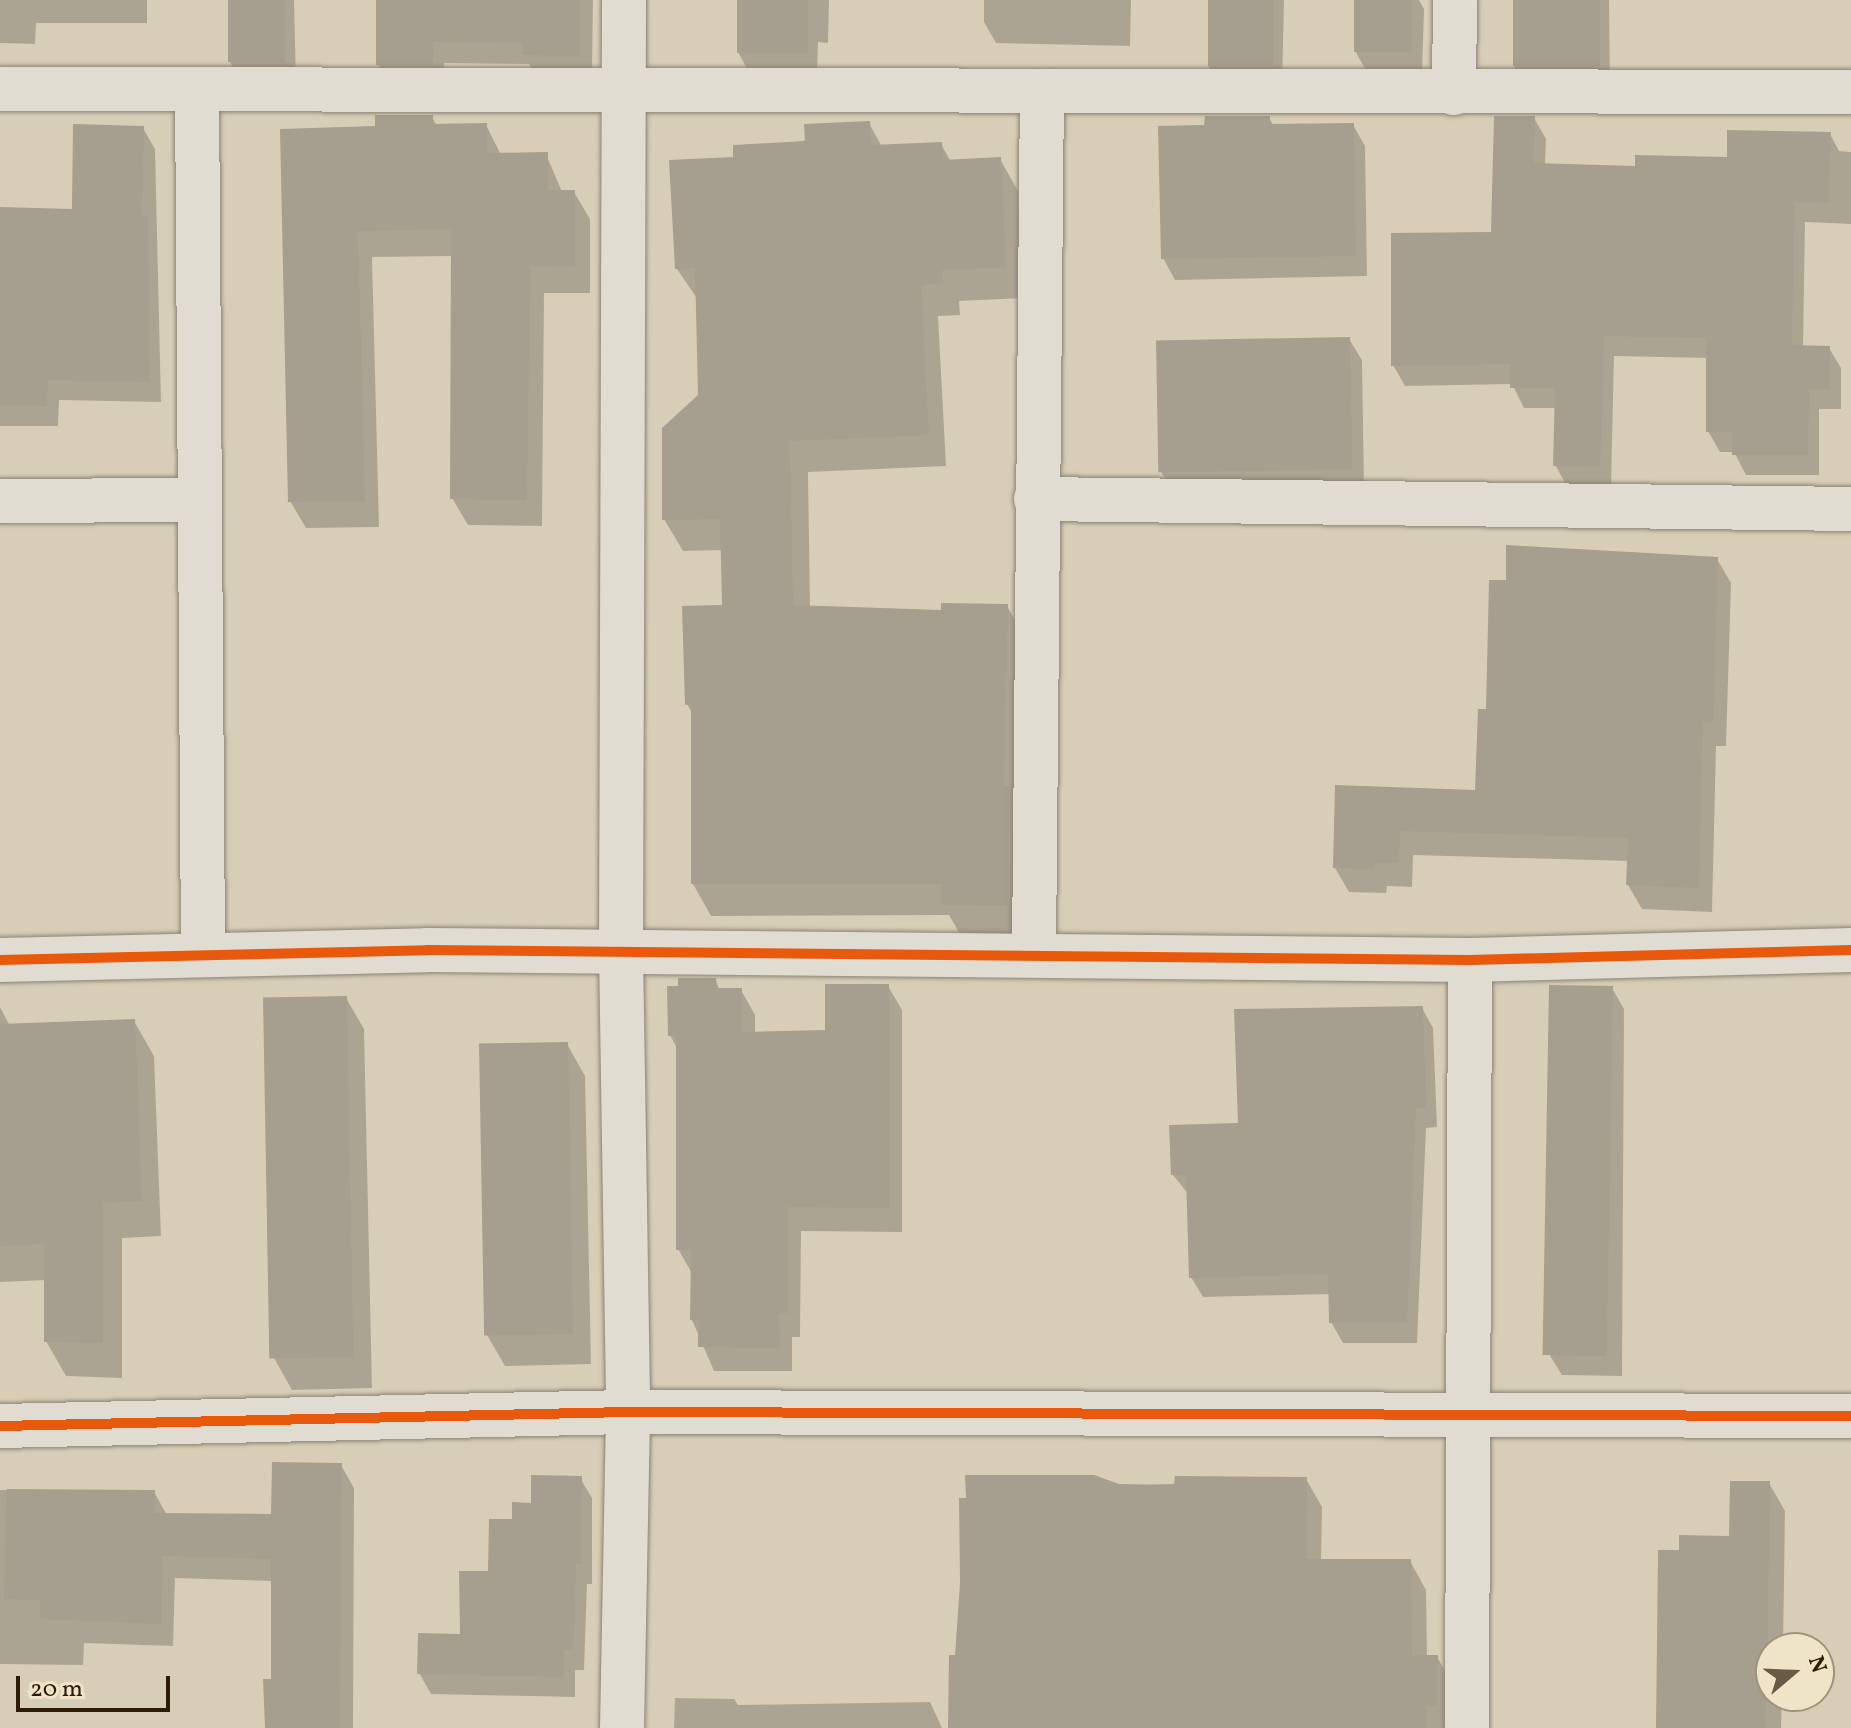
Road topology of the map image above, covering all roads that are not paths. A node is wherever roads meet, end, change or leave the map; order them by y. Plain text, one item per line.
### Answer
1 (624, 0) edge
2 (1455, 0) edge
3 (0, 89) edge
4 (197, 89) junction
5 (1042, 91) junction
6 (624, 92) junction
7 (1851, 92) edge
8 (1454, 93) junction
9 (1036, 499) junction
10 (199, 500) junction
11 (0, 501) edge
12 (1851, 509) edge
13 (1851, 950) edge
14 (621, 951) junction
15 (1034, 952) junction
16 (203, 954) junction
17 (0, 960) edge
18 (1470, 960) junction
19 (628, 1412) junction
20 (1471, 1413) junction
21 (1851, 1416) edge
22 (0, 1426) edge
23 (622, 1728) edge
24 (1467, 1728) edge

1 - 6 street
2 - 8 street
3 - 4 street
4 - 6 street
4 - 10 street
5 - 6 street
5 - 8 street
5 - 9 street
6 - 14 street
7 - 8 street
9 - 12 street
9 - 15 street
10 - 11 street
10 - 16 street
13 - 18 street
14 - 15 street
14 - 16 street
14 - 19 street
15 - 18 street
16 - 17 street
18 - 20 street
19 - 20 street
19 - 22 street
19 - 23 street
20 - 21 street
20 - 24 street

